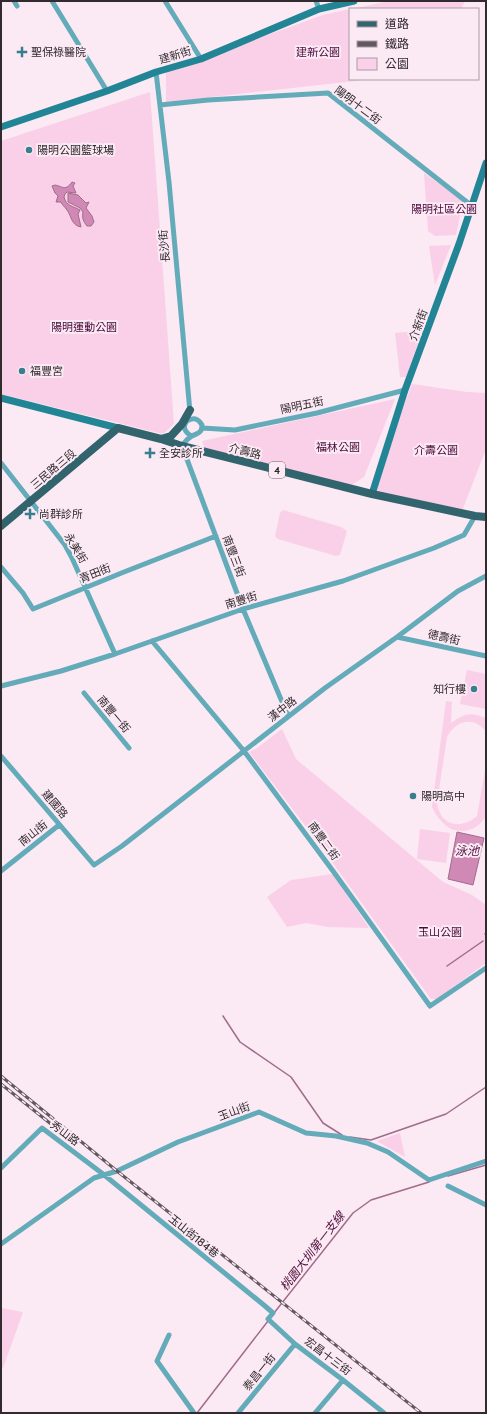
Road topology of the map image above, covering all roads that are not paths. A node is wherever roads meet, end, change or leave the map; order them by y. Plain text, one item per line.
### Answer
1 (14, 1) edge
2 (52, 1) edge
3 (165, 1) edge
4 (316, 1) edge
5 (354, 1) edge
6 (17, 6) dead end
7 (319, 9) junction
8 (201, 59) junction
9 (156, 72) junction
10 (107, 91) junction
11 (160, 105) junction
12 (1, 126) edge
13 (486, 163) edge
14 (472, 206) junction
15 (405, 390) junction
16 (1, 398) edge
17 (190, 414) junction
18 (118, 428) junction
19 (202, 428) junction
20 (191, 436) junction
21 (161, 439) junction
22 (182, 446) junction
23 (1, 462) edge
24 (372, 494) junction
25 (31, 502) junction
26 (475, 516) junction
27 (486, 517) edge
28 (1, 526) edge
29 (216, 536) junction
30 (1, 567) edge
31 (486, 576) edge
32 (85, 587) junction
33 (243, 609) junction
34 (397, 637) junction
35 (152, 641) junction
36 (115, 654) junction
37 (486, 656) edge
38 (1, 686) edge
39 (84, 693) dead end
40 (288, 716) junction
41 (129, 748) dead end
42 (244, 751) junction
43 (1, 756) edge
44 (59, 825) junction
45 (94, 865) joint
46 (1, 871) edge
47 (486, 968) edge
48 (486, 1162) edge
49 (1, 1168) edge
50 (103, 1174) junction
51 (448, 1186) dead end
52 (486, 1206) edge
53 (1, 1244) edge
54 (273, 1312) joint
55 (169, 1335) dead end
56 (295, 1344) junction
57 (343, 1380) junction
58 (194, 1413) edge
59 (238, 1413) edge
60 (315, 1413) edge
61 (384, 1413) edge

1 - 6 street
2 - 10 street
3 - 8 street
4 - 7 street
5 - 7 street, 建新街
7 - 8 street, 建新街
8 - 9 street, 建新街
9 - 10 street, 建新街
9 - 11 street, 長沙街
10 - 12 street, 建新街
11 - 14 street, 陽明十二街
11 - 17 street, 長沙街
13 - 14 street, 介新街
14 - 15 street, 介新街
15 - 19 street, 陽明五街
15 - 24 street, 介新街
16 - 18 street, 介壽路
17 - 19 street
17 - 20 street, 長沙街
17 - 21 main road
18 - 21 main road, 介壽路 / 4
18 - 25 main road, 三民路三段
19 - 20 street
20 - 22 street
21 - 22 main road, 介壽路 / 4
22 - 24 main road, 介壽路 / 4
22 - 29 street, 南豐三街
23 - 25 street, 永美街
24 - 26 main road, 介壽路 / 4
25 - 28 main road, 三民路三段
25 - 32 street, 永美街
26 - 27 main road, 介壽路 / 4
26 - 33 street, 南豐街
29 - 32 street, 青田街
29 - 33 street, 南豐三街
30 - 32 street, 青田街
31 - 34 street, 漢中路
32 - 36 street, 永美街
33 - 35 street, 南豐街
33 - 40 street, 南豐三街
34 - 37 street, 德壽街
34 - 40 street, 漢中路
35 - 36 street, 南豐街
35 - 42 street, 南豐二街
36 - 38 street, 南豐街
39 - 41 street, 南豐一街
40 - 42 street, 漢中路
42 - 45 street, 漢中路
42 - 47 street, 南豐二街
43 - 44 street, 建國路
44 - 45 street, 建國路
44 - 46 street, 南山街
48 - 50 street, 玉山街
49 - 50 street, 秀山路
50 - 53 street, 玉山街
50 - 54 street, 玉山街184巷
51 - 52 street
54 - 56 street, 宏昌十三街
55 - 58 street
56 - 57 street, 宏昌十三街
56 - 59 street, 泰昌一街
57 - 60 street
57 - 61 street, 宏昌十三街

